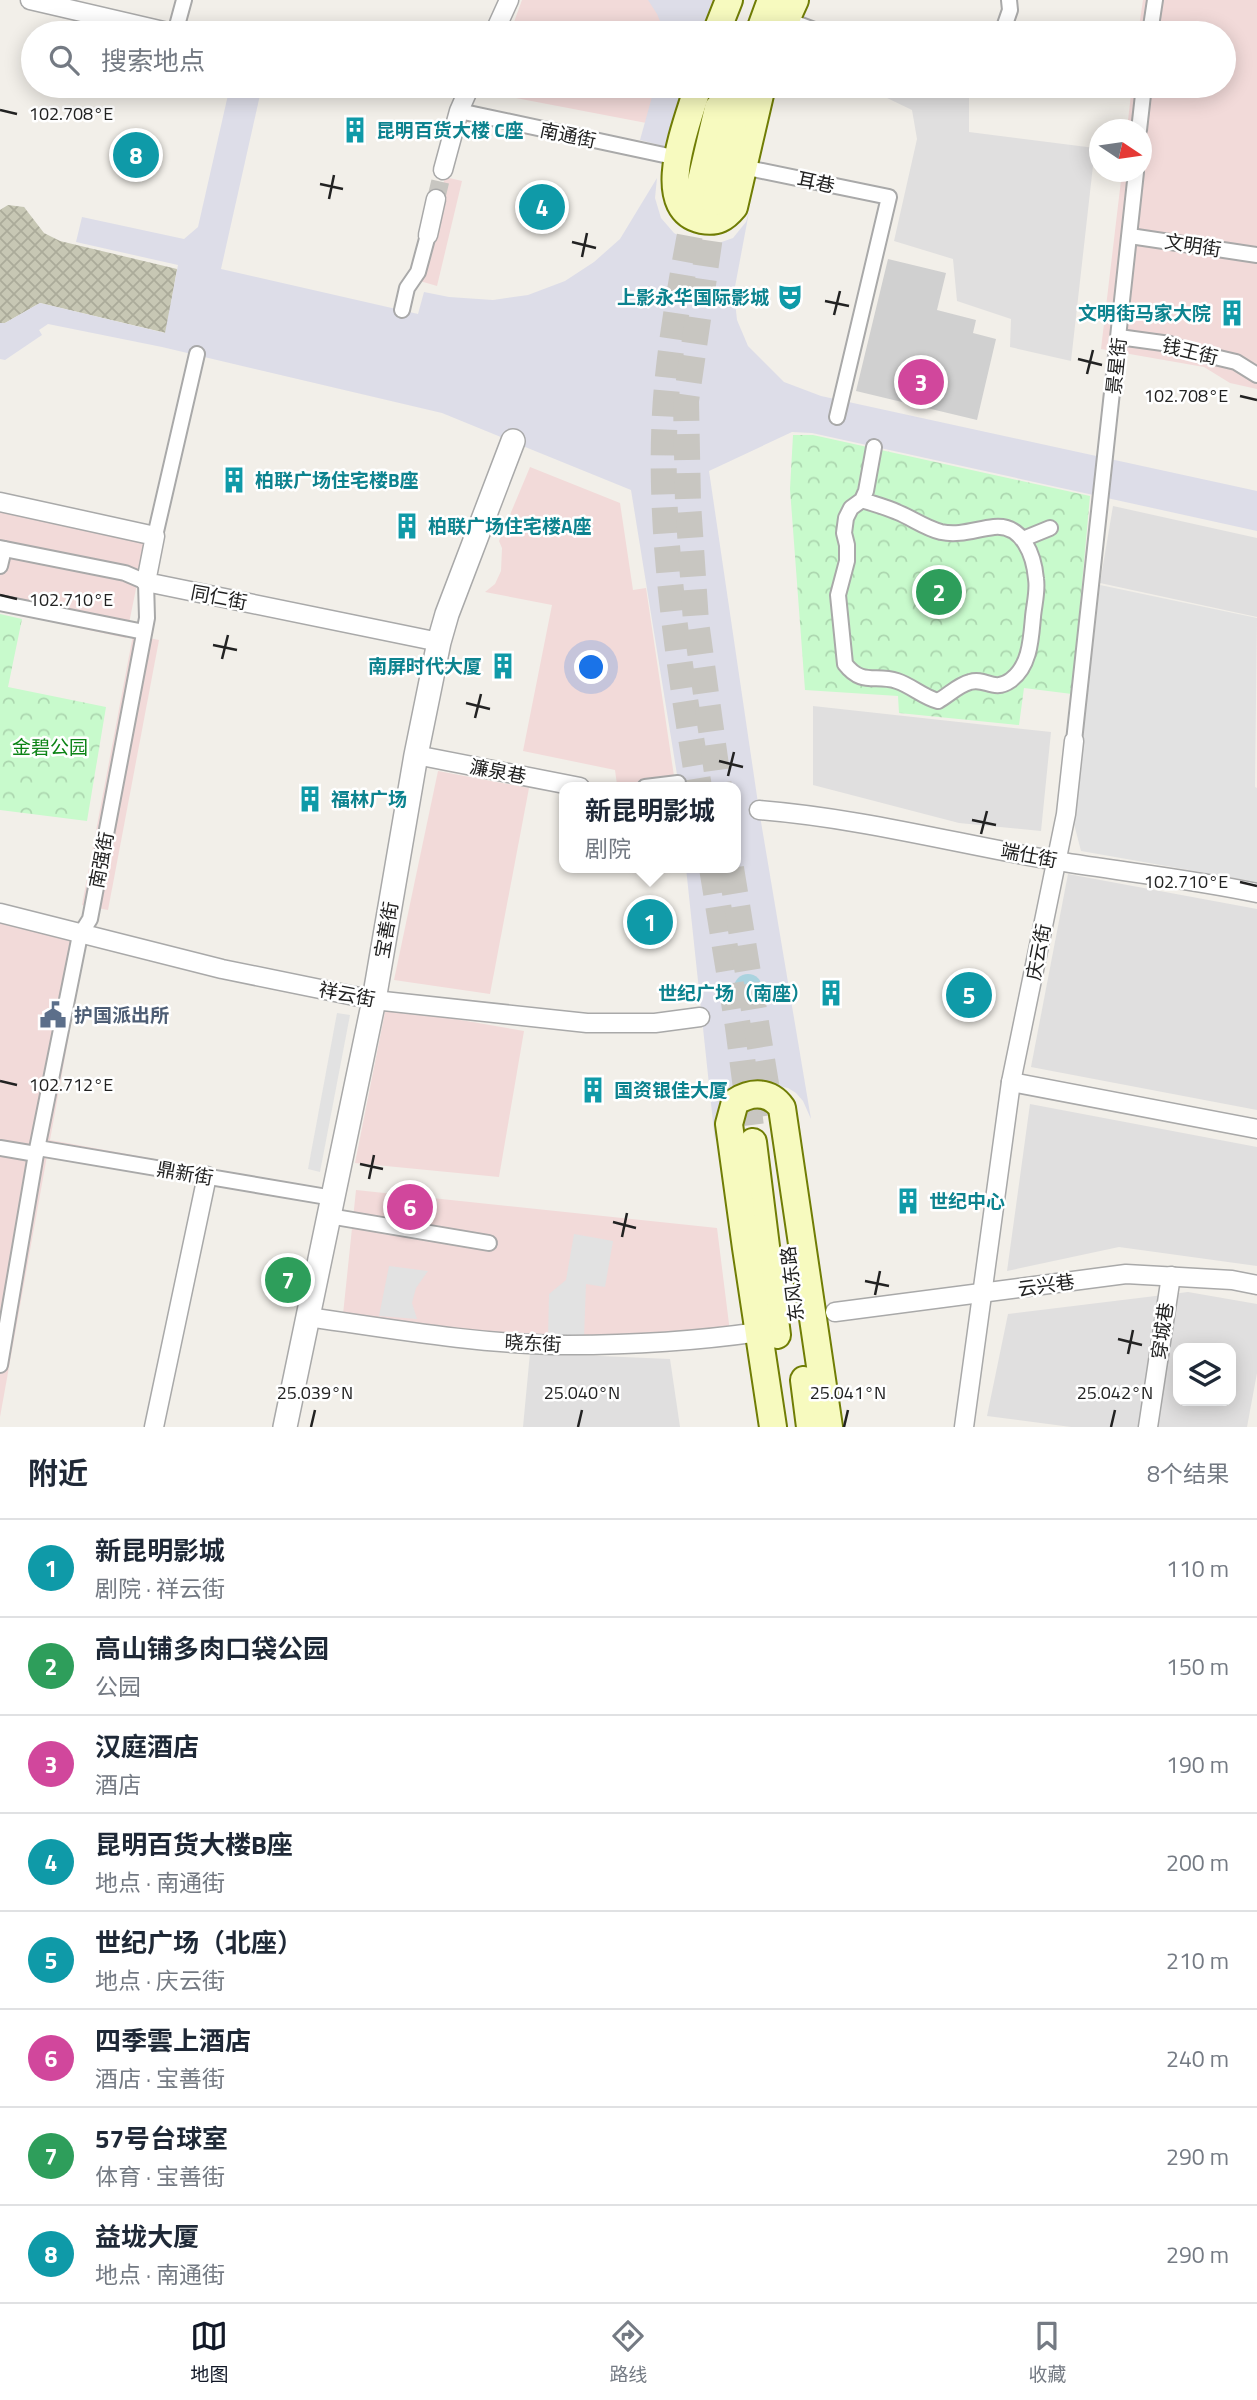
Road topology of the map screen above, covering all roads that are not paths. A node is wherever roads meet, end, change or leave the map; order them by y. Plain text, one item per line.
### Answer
1 (30, 0) edge
2 (184, 0) edge
3 (509, 0) edge
4 (729, 0) edge
5 (752, 0) edge
6 (1009, 0) edge
7 (1155, 0) edge
8 (783, 13) edge
9 (121, 21) edge
10 (177, 21) edge
11 (499, 21) edge
12 (721, 21) edge
13 (745, 21) edge
14 (799, 21) edge
15 (1006, 21) edge
16 (1152, 21) edge
17 (465, 98) edge
18 (695, 98) edge
19 (721, 98) edge
20 (737, 98) edge
21 (759, 98) edge
22 (1143, 98) edge
23 (459, 111) junction
24 (1140, 119) edge
25 (678, 158) junction
26 (743, 167) junction
27 (443, 170) tunnel mouth
28 (1135, 182) edge
29 (436, 199) tunnel mouth
30 (428, 235) joint
31 (1130, 236) junction
32 (1257, 255) edge
33 (402, 310) dead end
34 (1119, 337) junction
35 (197, 354) dead end
36 (1257, 374) edge
37 (837, 416) dead end
38 (513, 441) dead end
39 (874, 447) dead end
40 (1104, 477) joint
41 (862, 499) junction
42 (0, 502) edge
43 (1050, 528) dead end
44 (155, 536) junction
45 (1023, 539) junction
46 (2, 548) edge
47 (0, 566) edge
48 (146, 583) junction
49 (0, 603) edge
50 (144, 632) junction
51 (439, 642) junction
52 (1074, 741) joint
53 (416, 755) junction
54 (559, 783) edge
55 (759, 810) dead end
56 (1056, 861) junction
57 (1257, 892) edge
58 (0, 914) edge
59 (80, 935) junction
60 (374, 1000) junction
61 (701, 1017) dead end
62 (1011, 1082) junction
63 (1257, 1129) edge
64 (0, 1148) edge
65 (37, 1151) junction
66 (207, 1176) junction
67 (331, 1207) junction
68 (489, 1243) dead end
69 (1171, 1276) junction
70 (1257, 1285) edge
71 (983, 1294) junction
72 (835, 1312) dead end
73 (308, 1317) junction
74 (759, 1332) junction
75 (0, 1365) edge
76 (154, 1427) edge
77 (285, 1427) edge
78 (774, 1427) edge
79 (788, 1427) edge
80 (810, 1427) edge
81 (829, 1427) edge
82 (964, 1427) edge
83 (1148, 1427) edge

1 - 9 street
2 - 10 street
3 - 11 street
4 - 12 main road
5 - 13 main road
6 - 15 street
7 - 16 street
8 - 14 street
17 - 23 street
18 - 25 main road
19 - 20 main road
21 - 26 main road
22 - 24 street
23 - 25 street, 南通街
23 - 27 street
25 - 26 main road
26 - 37 street, 耳巷
28 - 31 street, 景星街
29 - 30 street
30 - 33 street
31 - 32 street, 文明街
31 - 34 street, 景星街
34 - 36 street, 钱王街
34 - 40 street, 景星街
35 - 44 street, 南强街
38 - 51 street, 宝善街
39 - 41 street
40 - 52 street, 庆云街
41 - 45 street
41 - 45 street
42 - 44 street
43 - 45 street
44 - 48 street, 南强街
46 - 47 street
46 - 48 street, 同仁街
48 - 50 street, 南强街
48 - 51 street, 同仁街
49 - 50 street
50 - 59 street, 南强街
51 - 53 street, 宝善街
52 - 56 street, 庆云街
53 - 54 street, 濂泉巷
53 - 60 street, 宝善街
55 - 56 street, 端仕街
56 - 57 street, 端仕街
56 - 62 street, 庆云街
58 - 59 street, 祥云街
59 - 60 street, 祥云街
59 - 65 street, 南强街
60 - 61 street, 祥云街
60 - 67 street, 宝善街
62 - 63 street
62 - 71 street, 庆云街
64 - 65 street, 鼎新街
65 - 66 street, 鼎新街
65 - 75 street, 南强街
66 - 67 street, 鼎新街
66 - 76 street
67 - 68 street, 鼎新街
67 - 73 street, 宝善街
69 - 70 street, 云兴巷
69 - 71 street, 云兴巷
69 - 83 street, 穿城巷
71 - 72 street, 云兴巷
71 - 82 street, 庆云街
73 - 74 street, 晓东街
73 - 77 street, 宝善街
74 - 78 main road
74 - 81 main road
79 - 80 main road, 东风东路

